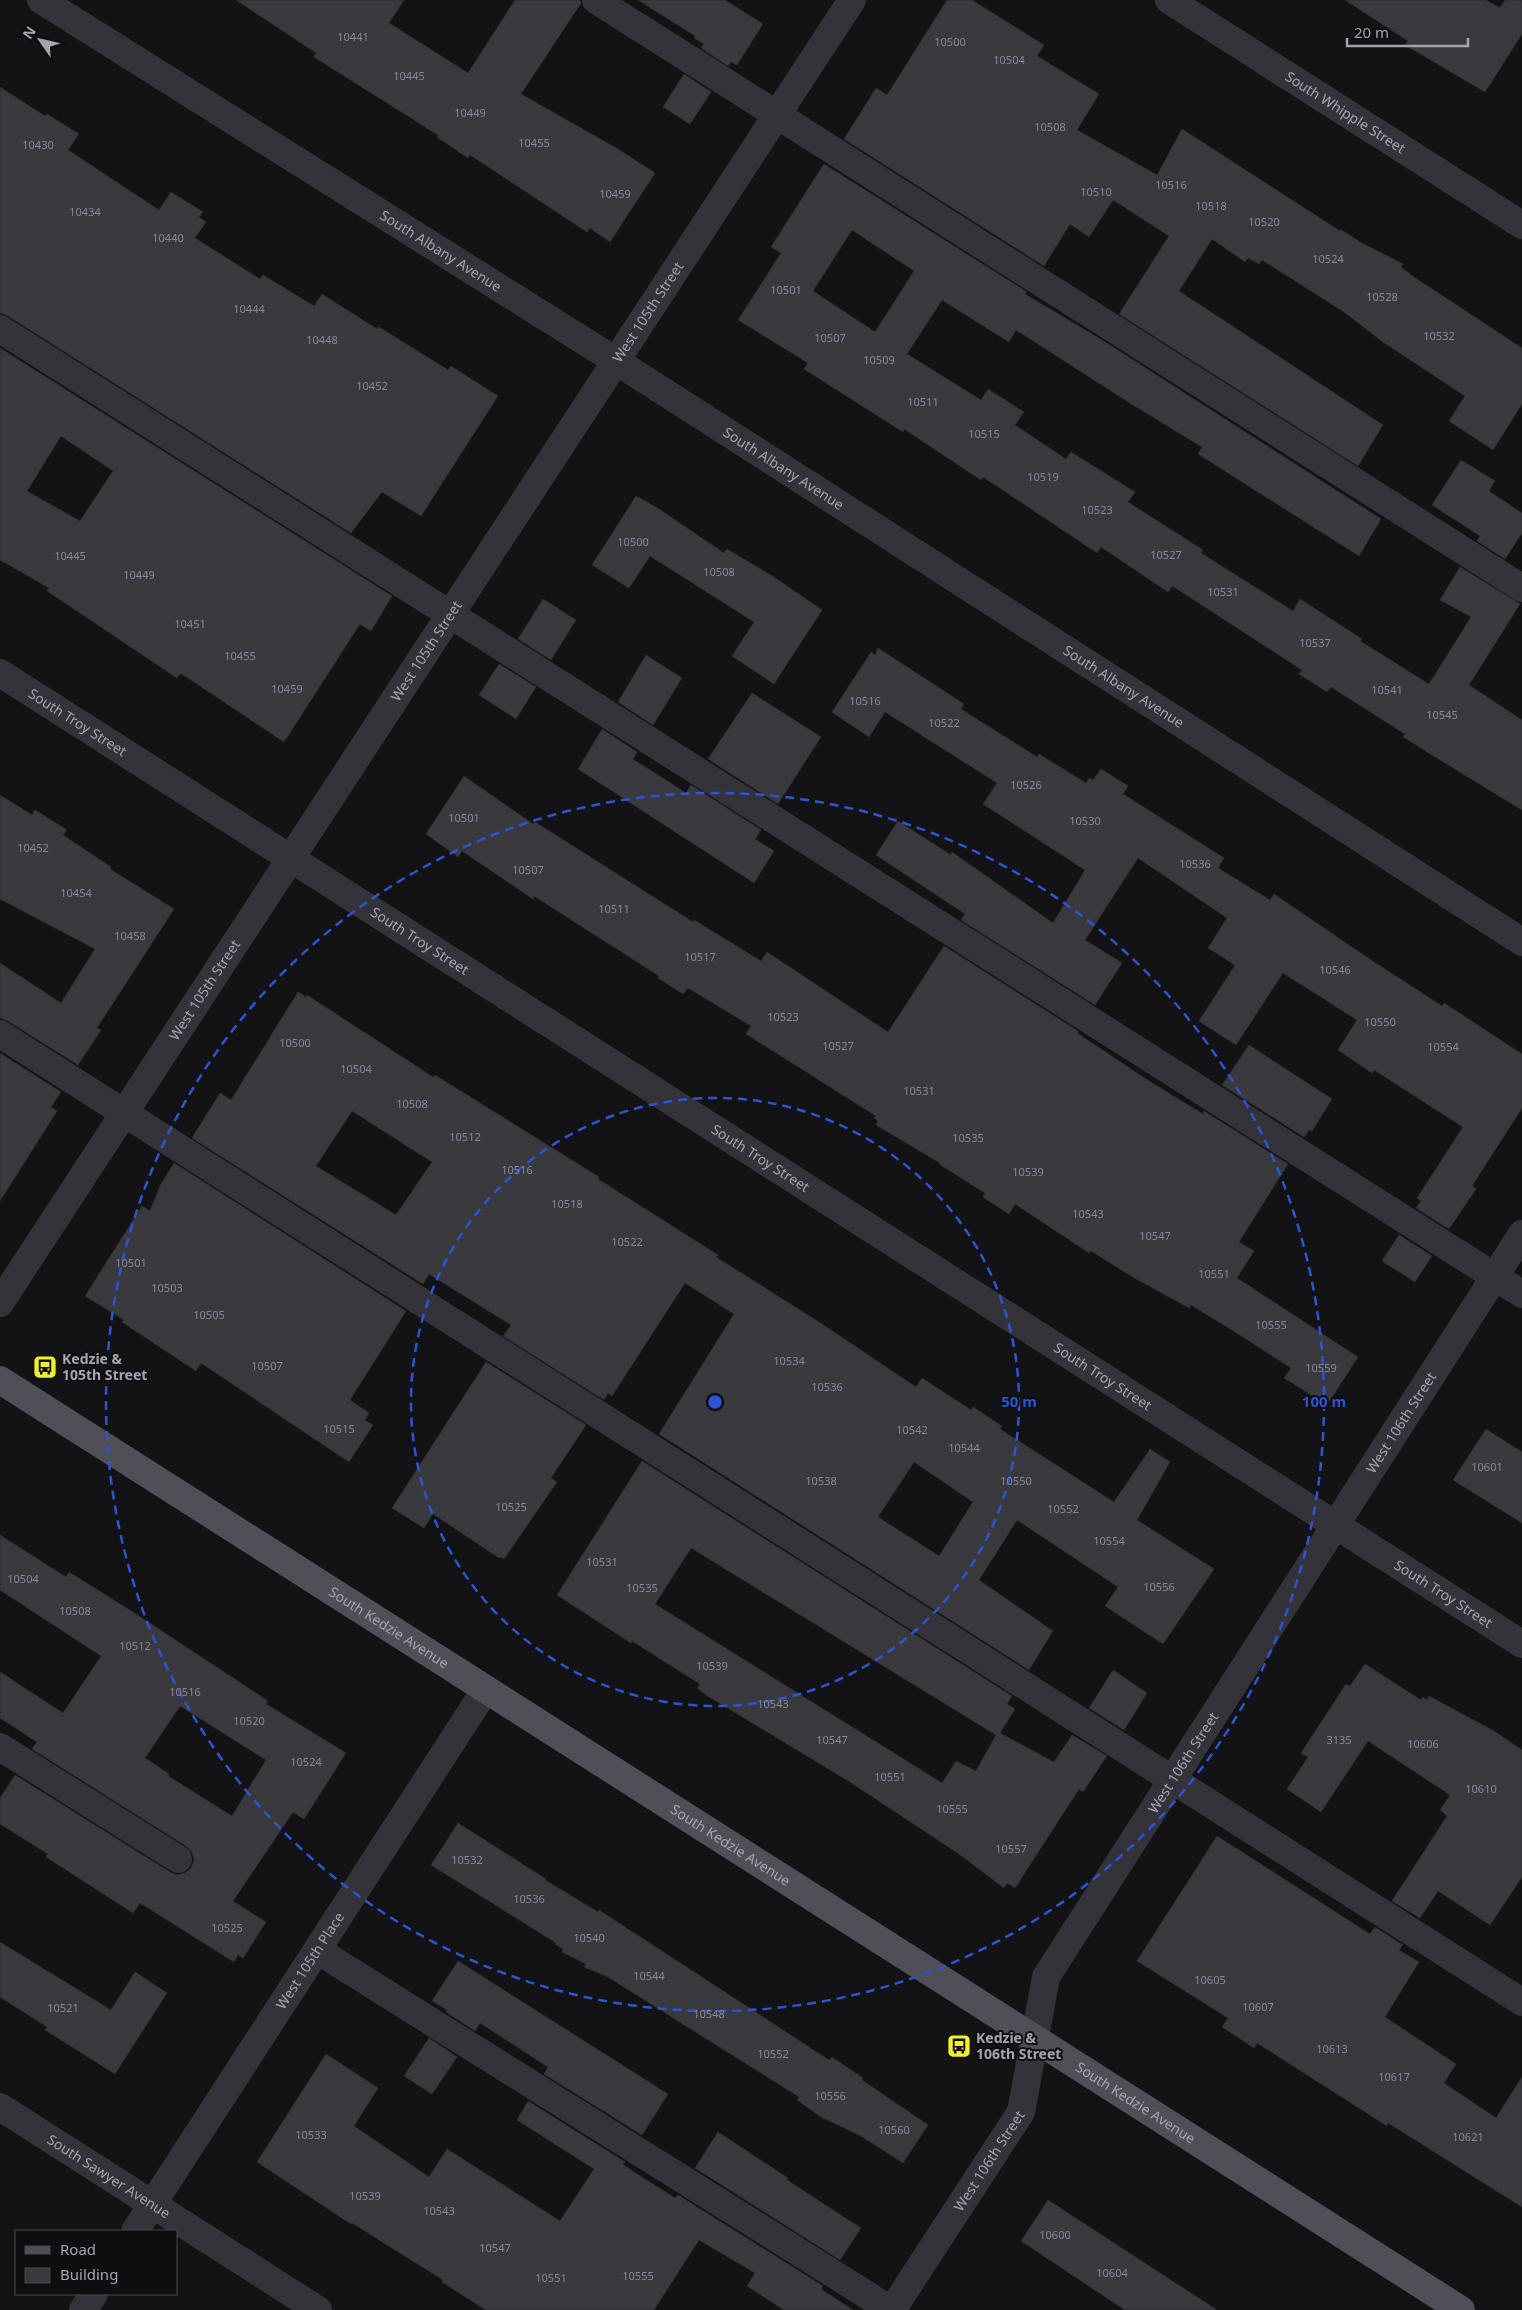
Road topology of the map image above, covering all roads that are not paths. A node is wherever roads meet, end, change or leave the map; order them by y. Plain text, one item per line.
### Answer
1 (41, 0) edge
2 (596, 0) edge
3 (852, 0) edge
4 (1169, 0) edge
5 (777, 115) junction
6 (1522, 224) edge
7 (0, 329) edge
8 (616, 361) junction
9 (1522, 588) edge
10 (449, 616) junction
11 (0, 674) edge
12 (290, 858) junction
13 (1522, 942) edge
14 (0, 1034) edge
15 (124, 1114) junction
16 (1522, 1234) edge
17 (1495, 1277) junction
18 (1522, 1294) edge
19 (0, 1303) edge
20 (0, 1380) edge
21 (1335, 1524) junction
22 (1522, 1644) edge
23 (486, 1689) junction
24 (0, 1747) edge
25 (1172, 1779) junction
26 (178, 1859) dead end
27 (317, 1950) junction
28 (1522, 2002) edge
29 (1034, 2039) junction
30 (0, 2106) edge
31 (152, 2204) junction
32 (136, 2230) edge
33 (93, 2295) edge
34 (83, 2310) edge
35 (318, 2310) edge
36 (892, 2310) edge
37 (1461, 2310) edge

1 - 8 street, South Albany Avenue
2 - 5 street
3 - 5 street, West 105th Street
4 - 6 street, South Whipple Street
5 - 8 street, West 105th Street
5 - 9 street
7 - 10 street
8 - 10 street, West 105th Street
8 - 13 street, South Albany Avenue
10 - 12 street, West 105th Street
10 - 17 street
11 - 12 street, South Troy Street
12 - 15 street, West 105th Street
12 - 21 street, South Troy Street
14 - 15 street
15 - 19 street, West 105th Street
15 - 25 street
16 - 17 street, West 106th Street
17 - 18 street
17 - 21 street, West 106th Street
20 - 23 main road, South Kedzie Avenue
21 - 22 street, South Troy Street
21 - 25 street, West 106th Street
23 - 27 street, West 105th Place
23 - 29 main road, South Kedzie Avenue
24 - 26 street
25 - 28 street
25 - 29 street, West 106th Street
27 - 31 street, West 105th Place
27 - 36 street
29 - 36 street, West 106th Street
29 - 37 main road, South Kedzie Avenue
30 - 31 street, South Sawyer Avenue
31 - 32 street, West 105th Place
31 - 35 street, South Sawyer Avenue
33 - 34 street

